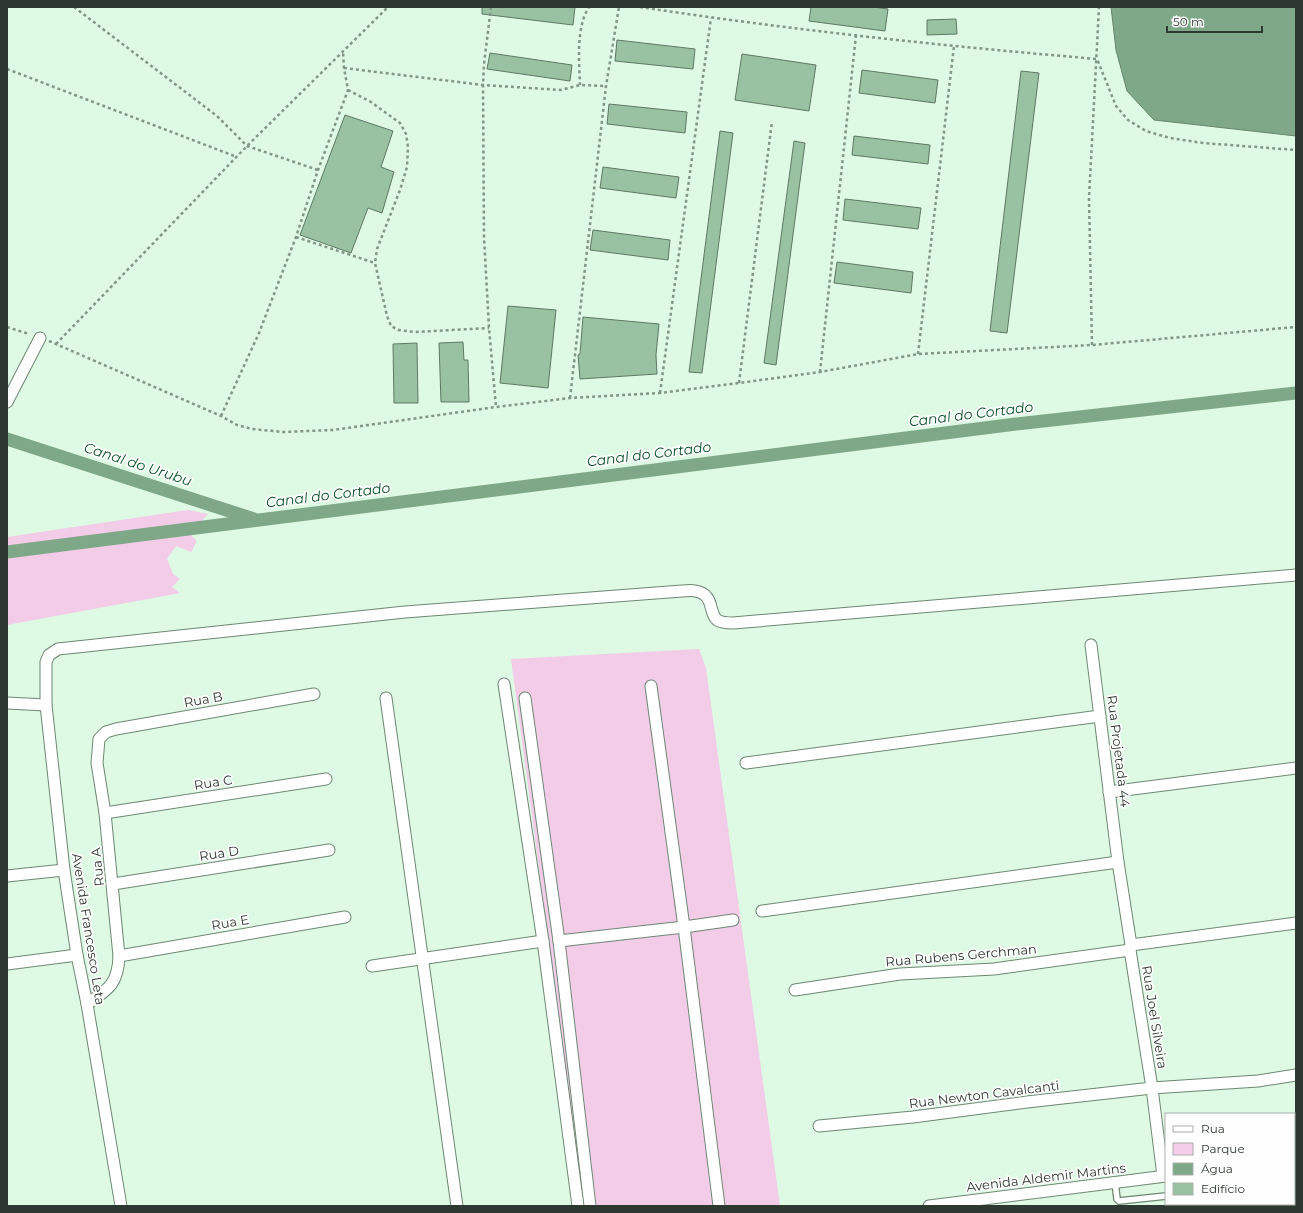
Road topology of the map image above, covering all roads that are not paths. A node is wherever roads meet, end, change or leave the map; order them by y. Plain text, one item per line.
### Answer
1 (40, 338) road end
2 (7, 402) edge
3 (1296, 575) edge
4 (1091, 645) dead end
5 (504, 684) dead end
6 (651, 686) dead end
7 (314, 694) dead end
8 (386, 698) dead end
9 (524, 698) dead end
10 (7, 703) edge
11 (46, 705) junction
12 (1100, 716) junction
13 (98, 738) joint
14 (746, 763) dead end
15 (1296, 768) edge
16 (326, 779) dead end
17 (1109, 792) junction
18 (105, 813) junction
19 (329, 850) dead end
20 (1118, 862) junction
21 (64, 870) junction
22 (7, 876) edge
23 (113, 884) junction
24 (762, 911) dead end
25 (345, 917) dead end
26 (733, 920) dead end
27 (1296, 923) edge
28 (684, 927) junction
29 (543, 941) junction
30 (559, 941) junction
31 (1131, 947) junction
32 (77, 955) junction
33 (119, 956) junction
34 (423, 959) junction
35 (7, 964) edge
36 (372, 966) dead end
37 (795, 990) dead end
38 (87, 1004) junction
39 (1296, 1075) edge
40 (1152, 1088) junction
41 (819, 1126) dead end
42 (1164, 1176) edge
43 (1115, 1182) junction
44 (1165, 1196) edge
45 (121, 1206) edge
46 (456, 1206) edge
47 (578, 1206) edge
48 (590, 1206) edge
49 (719, 1206) edge
50 (929, 1206) edge

1 - 2 street
3 - 11 street, Avenida Francesco Leta
4 - 12 street, Rua Projetada 44
5 - 29 street
6 - 28 street
7 - 13 street, Rua B
8 - 34 street
9 - 30 street
10 - 11 street
11 - 21 street, Avenida Francesco Leta
12 - 14 street
12 - 17 street, Rua Projetada 44
13 - 18 street, Rua A
15 - 17 street
16 - 18 street, Rua C
17 - 20 street, Rua Projetada 44
18 - 23 street, Rua A
19 - 23 street, Rua D
20 - 24 street
20 - 31 street, Rua Joel Silveira
21 - 22 street
21 - 32 street, Avenida Francesco Leta
23 - 33 street, Rua A
25 - 33 street, Rua E
26 - 28 street
27 - 31 street, Rua Rubens Gerchman
28 - 30 street
28 - 49 street
29 - 34 street
29 - 47 street
30 - 48 street
31 - 37 street, Rua Rubens Gerchman
31 - 40 street, Rua Joel Silveira
32 - 35 street
32 - 38 street, Avenida Francesco Leta
33 - 38 street, Rua A
34 - 36 street
34 - 46 street
38 - 45 street, Avenida Francesco Leta
39 - 40 street, Rua Newton Cavalcanti
40 - 41 street, Rua Newton Cavalcanti
40 - 42 street, Rua Joel Silveira
42 - 43 street, Avenida Aldemir Martins
43 - 44 lane
43 - 50 street, Avenida Aldemir Martins

